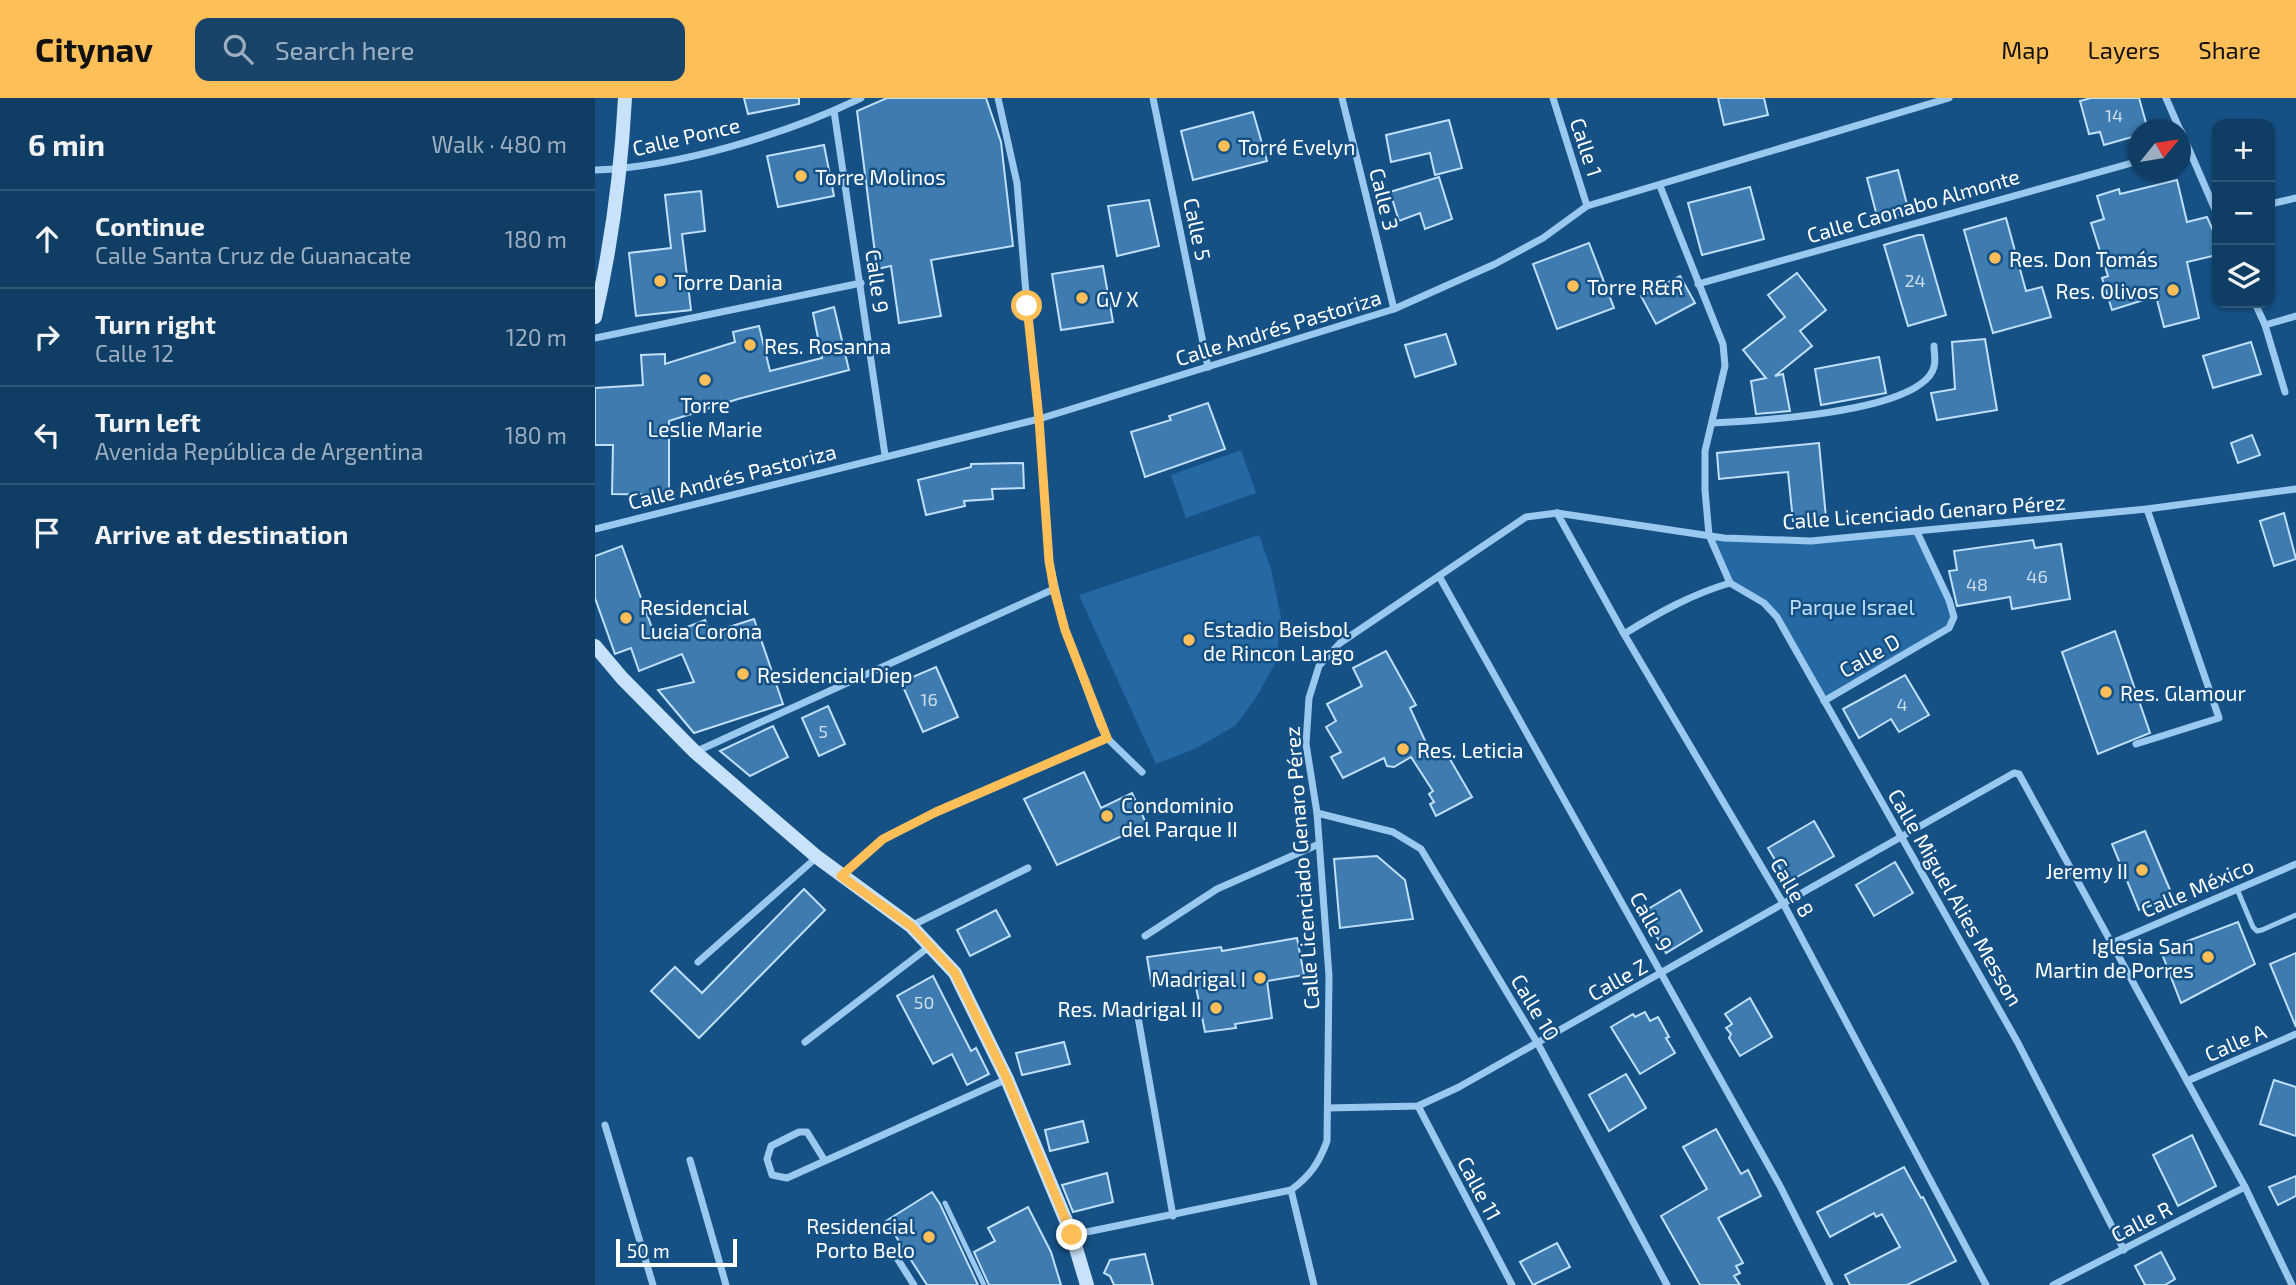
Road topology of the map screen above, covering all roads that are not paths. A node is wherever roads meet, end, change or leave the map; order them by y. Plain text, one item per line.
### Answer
1 (625, 98) edge
2 (861, 98) edge
3 (998, 98) edge
4 (1153, 98) edge
5 (1342, 98) edge
6 (1553, 98) edge
7 (1949, 98) edge
8 (2166, 98) edge
9 (834, 111) junction
10 (2175, 119) edge
11 (2191, 162) edge
12 (2128, 164) edge
13 (621, 169) junction
14 (595, 170) edge
15 (1660, 186) junction
16 (2296, 198) edge
17 (2275, 203) edge
18 (2212, 204) edge
19 (1587, 206) junction
20 (861, 283) junction
21 (1697, 284) junction
22 (2257, 308) edge
23 (1394, 309) junction
24 (2296, 316) edge
25 (595, 317) edge
26 (2265, 325) junction
27 (595, 338) edge
28 (1934, 346) dead end
29 (1208, 367) junction
30 (2285, 392) dead end
31 (1039, 419) junction
32 (1712, 424) junction
33 (885, 455) junction
34 (2296, 489) edge
35 (2147, 509) junction
36 (1557, 513) junction
37 (595, 529) edge
38 (1917, 532) junction
39 (1709, 535) junction
40 (1439, 576) junction
41 (1730, 583) junction
42 (1054, 589) junction
43 (1624, 634) junction
44 (595, 646) edge
45 (1824, 701) junction
46 (1107, 738) junction
47 (2136, 744) dead end
48 (695, 752) junction
49 (1142, 772) dead end
50 (1317, 813) junction
51 (1901, 835) junction
52 (1319, 844) junction
53 (817, 858) junction
54 (2296, 864) edge
55 (1028, 868) dead end
56 (841, 876) junction
57 (2237, 889) junction
58 (1783, 903) junction
59 (2296, 915) edge
60 (911, 926) junction
61 (1145, 936) dead end
62 (2112, 943) junction
63 (930, 946) junction
64 (698, 962) dead end
65 (1661, 974) junction
66 (1138, 1017) dead end
67 (2296, 1034) edge
68 (805, 1042) dead end
69 (1538, 1044) junction
70 (1007, 1079) junction
71 (2187, 1082) junction
72 (1418, 1107) junction
73 (1328, 1108) junction
74 (605, 1125) dead end
75 (690, 1160) dead end
76 (825, 1161) junction
77 (2245, 1187) junction
78 (1291, 1190) junction
79 (945, 1203) dead end
80 (1173, 1216) junction
81 (1072, 1235) junction
82 (2124, 1250) junction
83 (895, 1255) dead end
84 (653, 1285) edge
85 (726, 1285) edge
86 (914, 1285) edge
87 (984, 1285) edge
88 (1087, 1285) edge
89 (1314, 1285) edge
90 (1512, 1285) edge
91 (1667, 1285) edge
92 (1830, 1285) edge
93 (1986, 1285) edge
94 (2053, 1285) edge
95 (2293, 1285) edge

1 - 13 main road
2 - 9 street, Calle Ponce
3 - 31 street
4 - 29 street, Calle 5
5 - 23 street, Calle 3
6 - 19 street, Calle 1
7 - 15 street, Calle Andrés Pastoriza
8 - 10 street
9 - 13 street, Calle Ponce
9 - 20 street, Calle 9
11 - 18 street
12 - 21 street, Calle Caonabo Almonte
13 - 14 street, Calle Ponce
13 - 25 main road
15 - 19 street, Calle Andrés Pastoriza
15 - 21 street
16 - 17 street
19 - 23 street, Calle Andrés Pastoriza
20 - 27 street
20 - 33 street, Calle 9
21 - 32 street
22 - 26 street
23 - 29 street, Calle Andrés Pastoriza
24 - 26 street
26 - 30 street
28 - 32 street
29 - 31 street, Calle Andrés Pastoriza
31 - 33 street, Calle Andrés Pastoriza
31 - 42 street
32 - 39 street
33 - 37 street, Calle Andrés Pastoriza
34 - 35 street, Calle Licenciado Genaro Pérez
35 - 38 street, Calle Licenciado Genaro Pérez
35 - 47 street
36 - 39 street, Calle Licenciado Genaro Pérez
36 - 40 street, Calle Licenciado Genaro Pérez
36 - 43 street, Calle 8
38 - 39 street, Calle Licenciado Genaro Pérez
38 - 45 street, Calle D
39 - 41 street
40 - 50 street, Calle Licenciado Genaro Pérez
40 - 65 street, Calle 9
41 - 43 street
41 - 45 street, Calle Miguel Alies Messon
42 - 46 street
42 - 48 street
43 - 58 street, Calle 8
44 - 48 main road
45 - 51 street, Calle Miguel Alies Messon
46 - 49 street
46 - 56 street
48 - 53 main road
50 - 52 street, Calle Licenciado Genaro Pérez
50 - 69 street, Calle 10
51 - 58 street, Calle Z
51 - 62 street, Calle Z
51 - 82 street, Calle Miguel Alies Messon
52 - 61 street
52 - 73 street, Calle Licenciado Genaro Pérez
53 - 56 main road
53 - 64 street
54 - 57 street, Calle México
55 - 60 street
56 - 60 main road
57 - 59 lane
57 - 62 street, Calle México
58 - 65 street, Calle Z
58 - 93 street, Calle 8
60 - 63 main road
62 - 71 street
63 - 68 street
63 - 70 main road
65 - 69 street, Calle Z
65 - 92 street, Calle 9
66 - 80 street
67 - 71 street, Calle A
69 - 72 street, Calle Z
69 - 91 street, Calle 10
70 - 76 street
70 - 81 main road
71 - 77 street
72 - 73 street, Calle Z
72 - 90 street, Calle 11
73 - 78 street, Calle Licenciado Genaro Pérez
74 - 84 street
75 - 85 street
76 - 76 street
77 - 82 street, Calle R
77 - 95 street
78 - 80 street
78 - 89 street
79 - 87 lane
80 - 81 street
81 - 88 main road
82 - 94 street, Calle R
83 - 86 street

